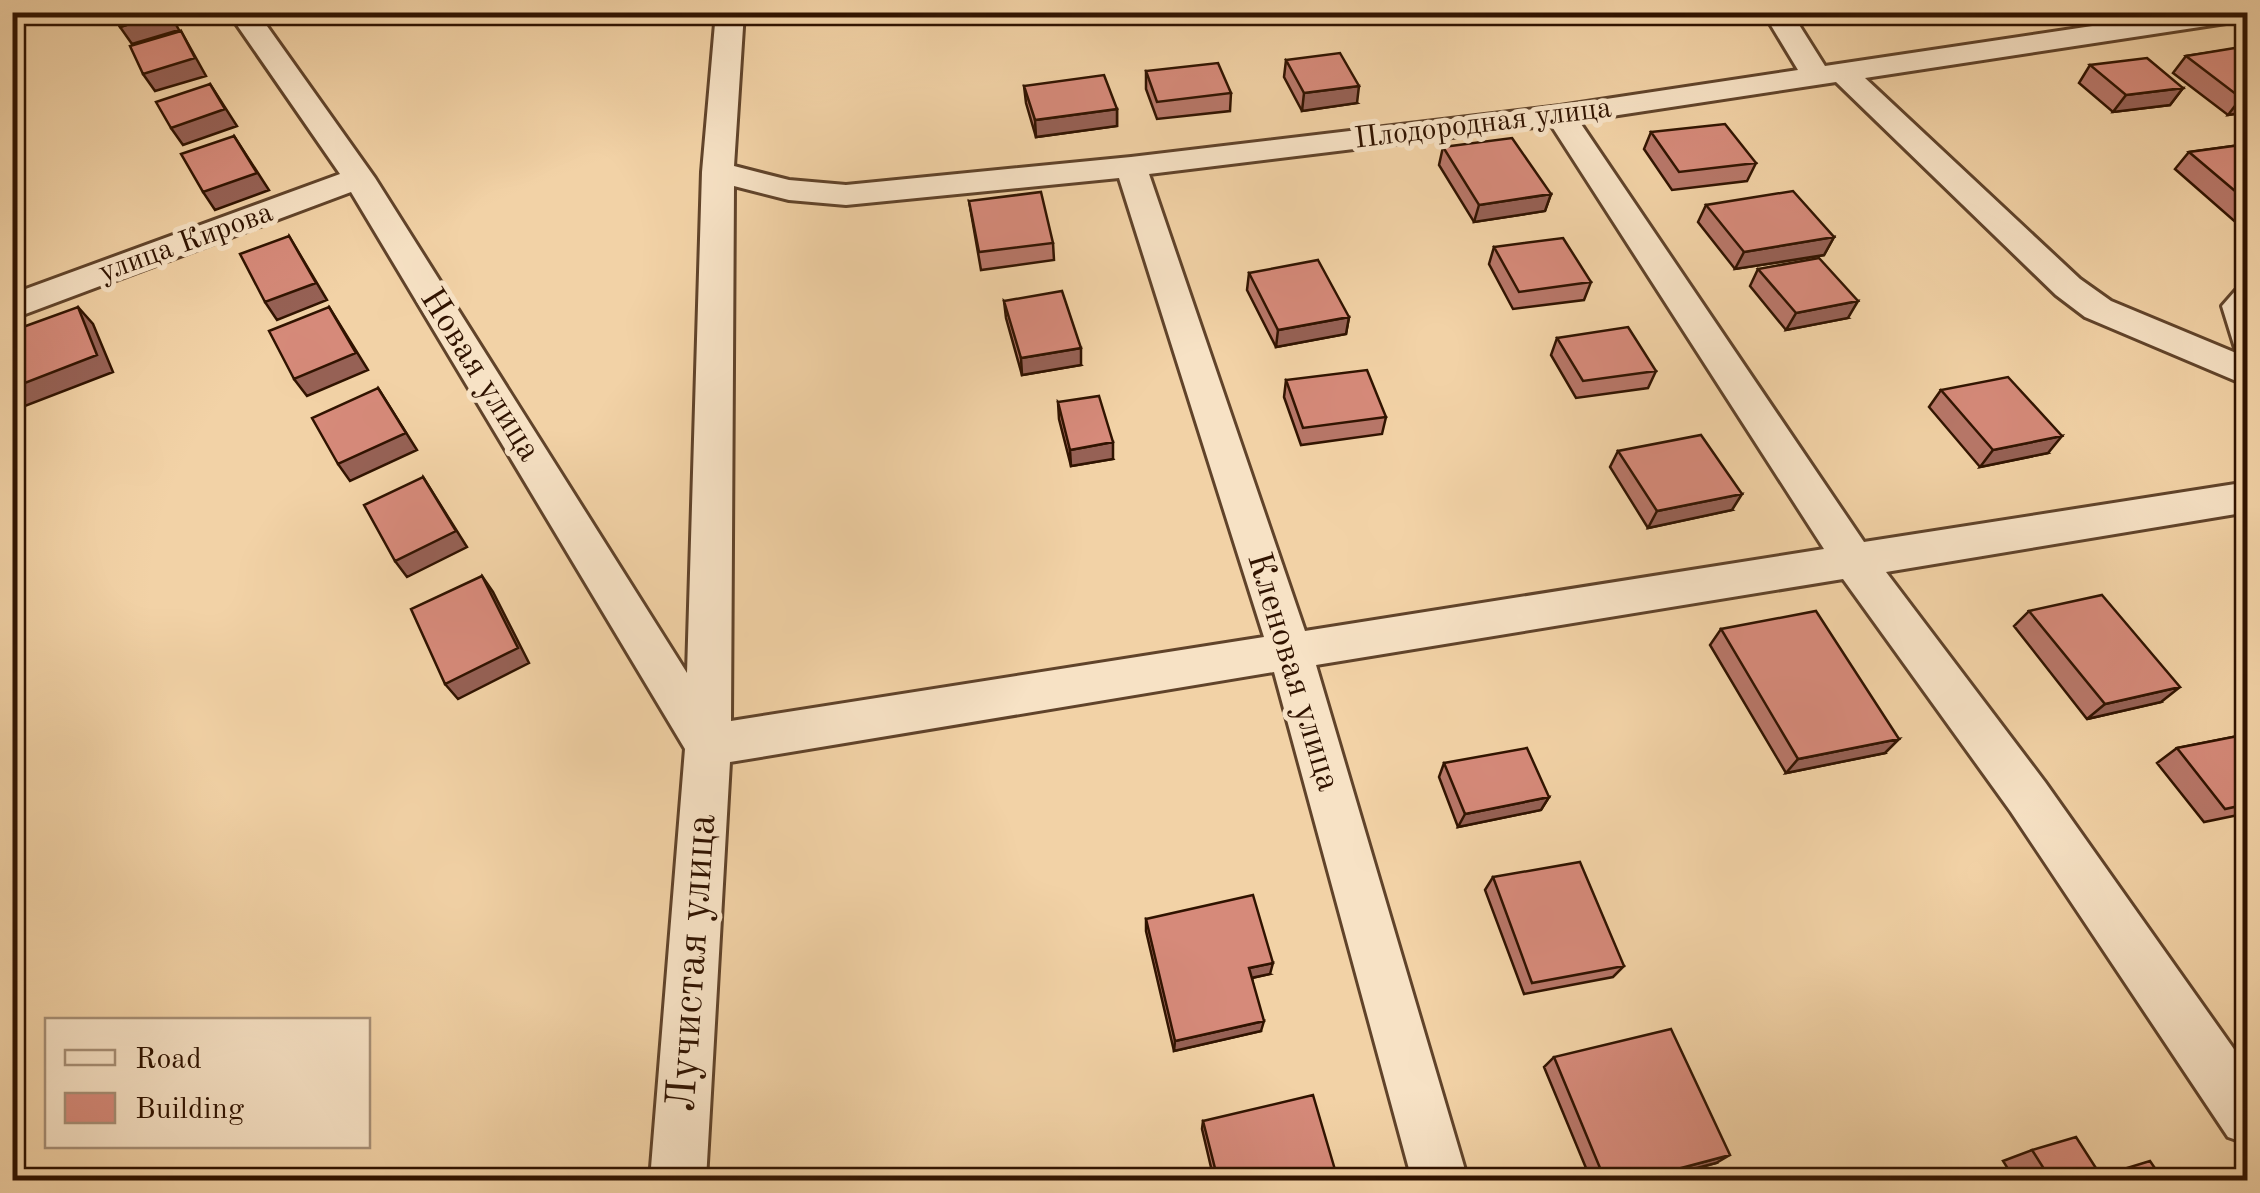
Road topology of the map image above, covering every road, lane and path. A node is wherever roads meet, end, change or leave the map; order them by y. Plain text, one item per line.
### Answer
1 (242, 12) edge
2 (730, 12) edge
3 (1777, 12) edge
4 (2246, 12) edge
5 (1830, 75) junction
6 (1560, 115) junction
7 (1132, 167) junction
8 (718, 172) junction
9 (359, 178) junction
10 (2248, 298) edge
11 (12, 307) edge
12 (2248, 339) edge
13 (2248, 372) edge
14 (2248, 498) edge
15 (1854, 560) junction
16 (1290, 651) junction
17 (708, 745) junction
18 (2248, 1117) edge
19 (678, 1180) edge
20 (1440, 1180) edge

1 - 9 street, Новая улица
2 - 8 street, Лучистая улица
3 - 5 street
4 - 5 street, Плодородная улица
5 - 6 street, Плодородная улица
5 - 13 street
6 - 7 street, Плодородная улица
6 - 15 street
7 - 8 street, Плодородная улица
7 - 16 street, Кленовая улица
8 - 17 street, Лучистая улица
9 - 11 street, улица Кирова
9 - 17 street, Новая улица
10 - 12 street
14 - 15 street
15 - 16 street
15 - 18 street
16 - 17 street
16 - 20 street, Кленовая улица
17 - 19 street, Лучистая улица

